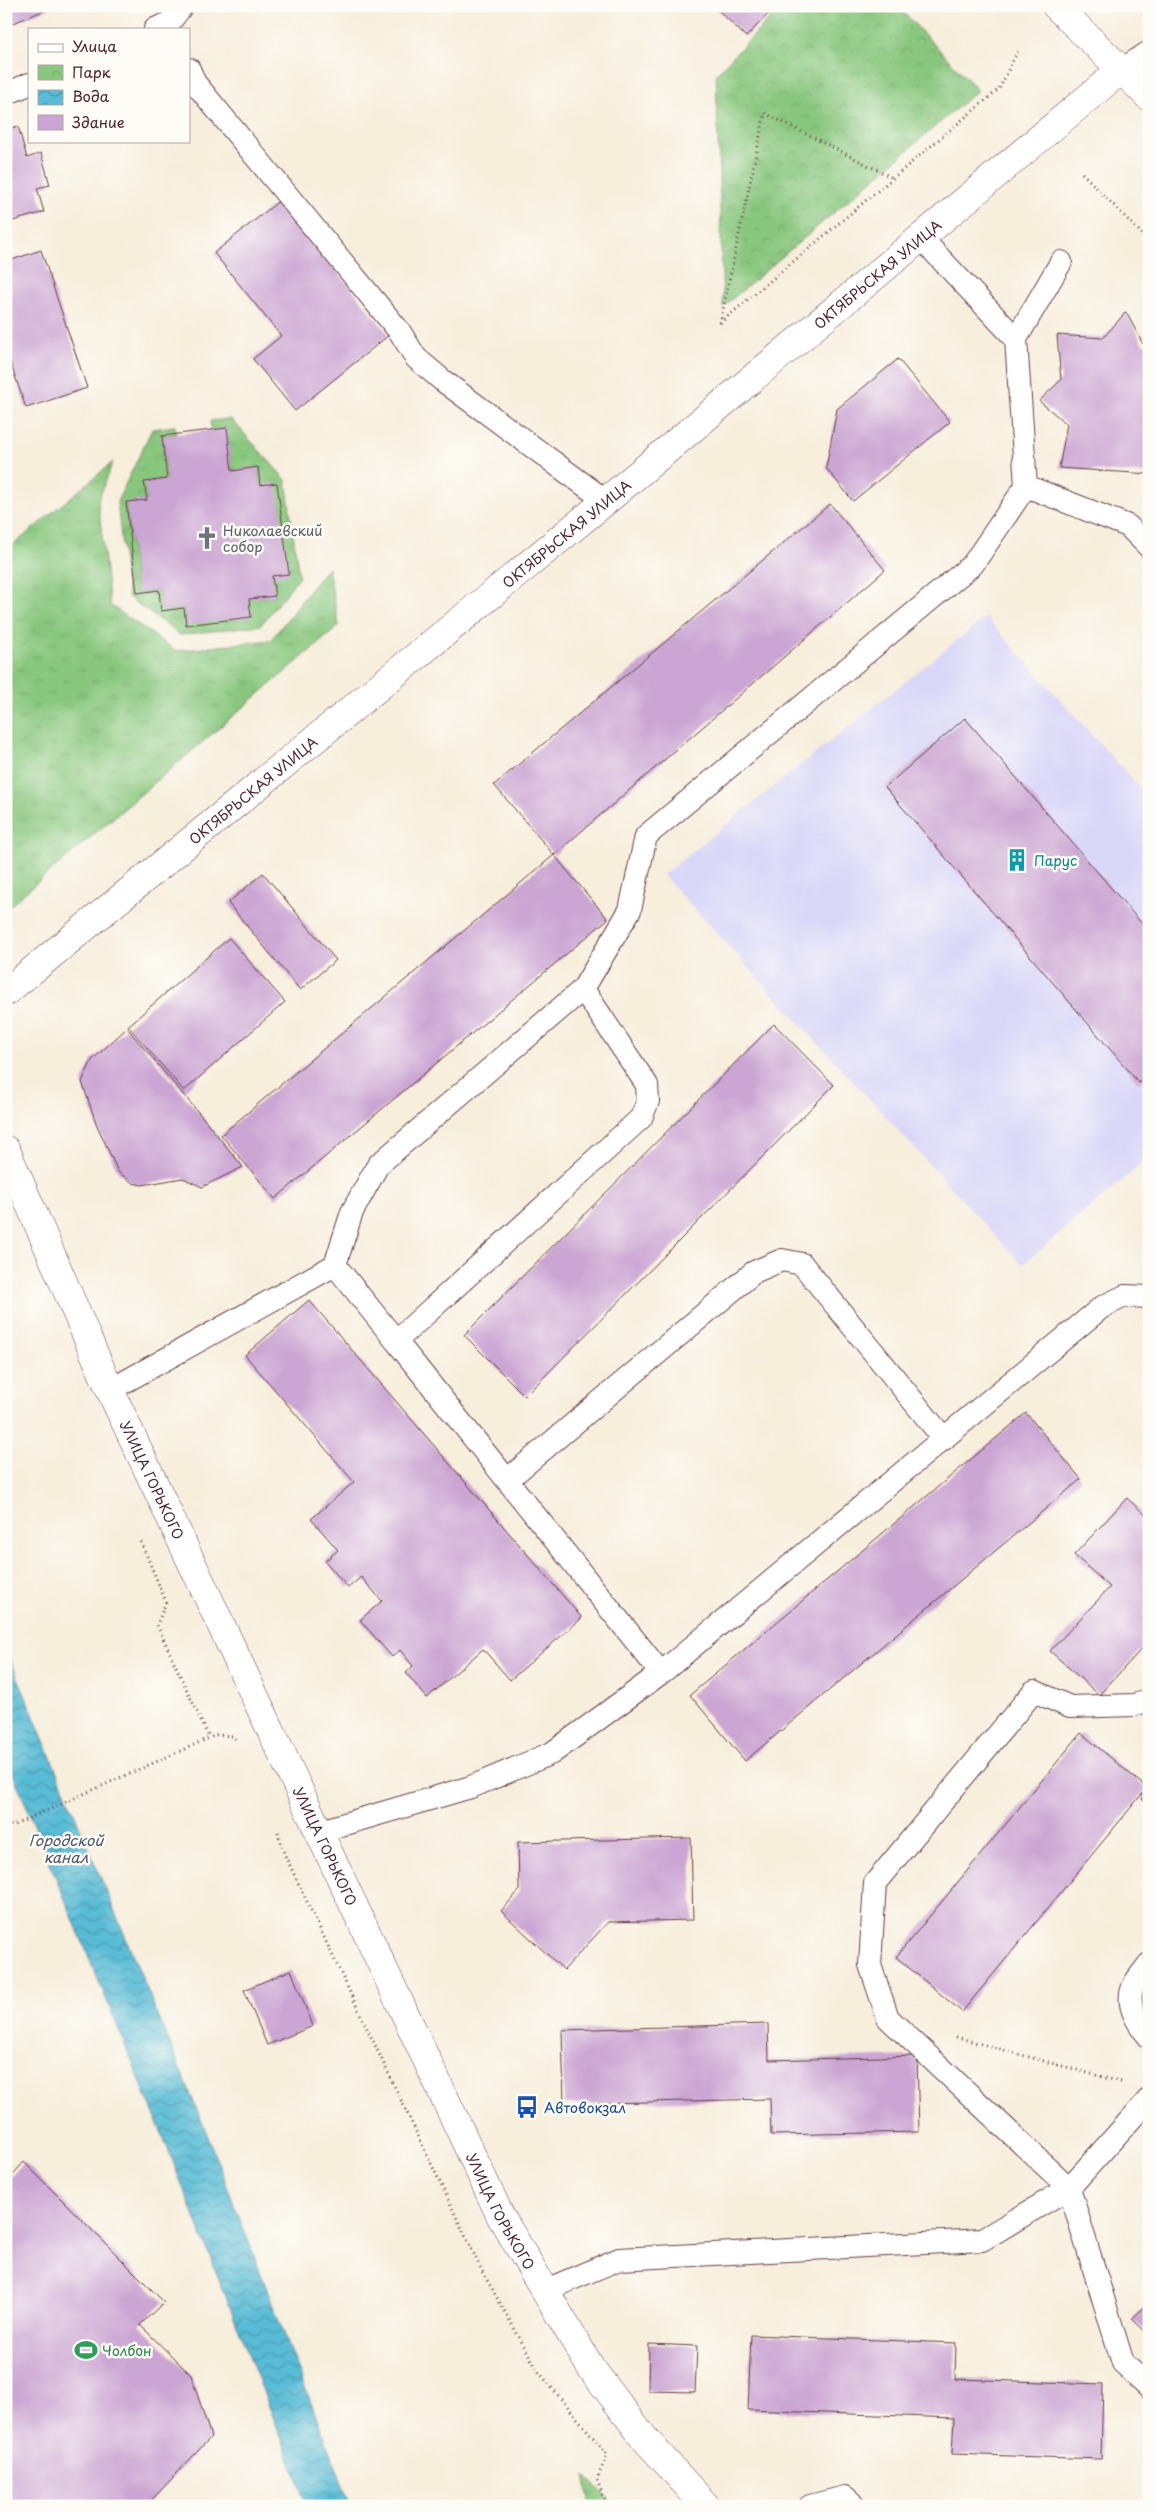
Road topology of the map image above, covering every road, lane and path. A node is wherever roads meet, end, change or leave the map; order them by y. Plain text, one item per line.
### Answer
1 (1056, 6) edge
2 (1019, 48) dead end
3 (1149, 52) edge
4 (190, 70) edge
5 (1121, 70) junction
6 (28, 84) edge
7 (6, 94) edge
8 (1149, 97) edge
9 (1082, 173) dead end
10 (893, 178) junction
11 (921, 238) junction
12 (1149, 241) edge
13 (1061, 262) dead end
14 (1016, 339) junction
15 (1026, 486) junction
16 (606, 501) junction
17 (1149, 547) edge
18 (583, 989) junction
19 (6, 992) edge
20 (6, 1150) edge
21 (335, 1265) junction
22 (1149, 1297) edge
23 (396, 1341) junction
24 (110, 1390) junction
25 (944, 1439) junction
26 (507, 1480) junction
27 (139, 1538) dead end
28 (661, 1673) junction
29 (1149, 1701) edge
30 (209, 1738) junction
31 (238, 1743) dead end
32 (6, 1823) edge
33 (277, 1827) dead end
34 (317, 1832) junction
35 (1149, 1964) edge
36 (952, 2036) dead end
37 (1149, 2037) edge
38 (1126, 2083) dead end
39 (1149, 2099) edge
40 (1069, 2188) junction
41 (546, 2290) junction
42 (1149, 2387) edge
43 (607, 2506) edge
44 (706, 2506) edge
45 (810, 2506) edge
46 (855, 2506) edge

1 - 5 street
2 - 10 path
3 - 5 lane
4 - 16 lane
5 - 8 street
5 - 11 street, ОКТЯБРЬСКАЯ УЛИЦА
6 - 7 lane
9 - 12 path
10 - 10 path
11 - 14 lane
11 - 16 street, ОКТЯБРЬСКАЯ УЛИЦА
13 - 14 lane
14 - 15 lane
15 - 17 lane
15 - 18 lane
16 - 19 street, ОКТЯБРЬСКАЯ УЛИЦА
18 - 21 lane
18 - 23 lane
20 - 24 street, УЛИЦА ГОРЬКОГО
21 - 23 lane
21 - 24 lane
22 - 25 lane
23 - 26 lane
24 - 34 street, УЛИЦА ГОРЬКОГО
25 - 26 lane
25 - 28 lane
26 - 28 lane
27 - 30 path
28 - 34 lane
29 - 40 lane
30 - 31 path
30 - 32 path
33 - 43 path
34 - 41 street, УЛИЦА ГОРЬКОГО
35 - 37 lane
36 - 38 path
39 - 40 lane
40 - 41 lane
40 - 42 lane
41 - 44 street, УЛИЦА ГОРЬКОГО
45 - 46 lane

